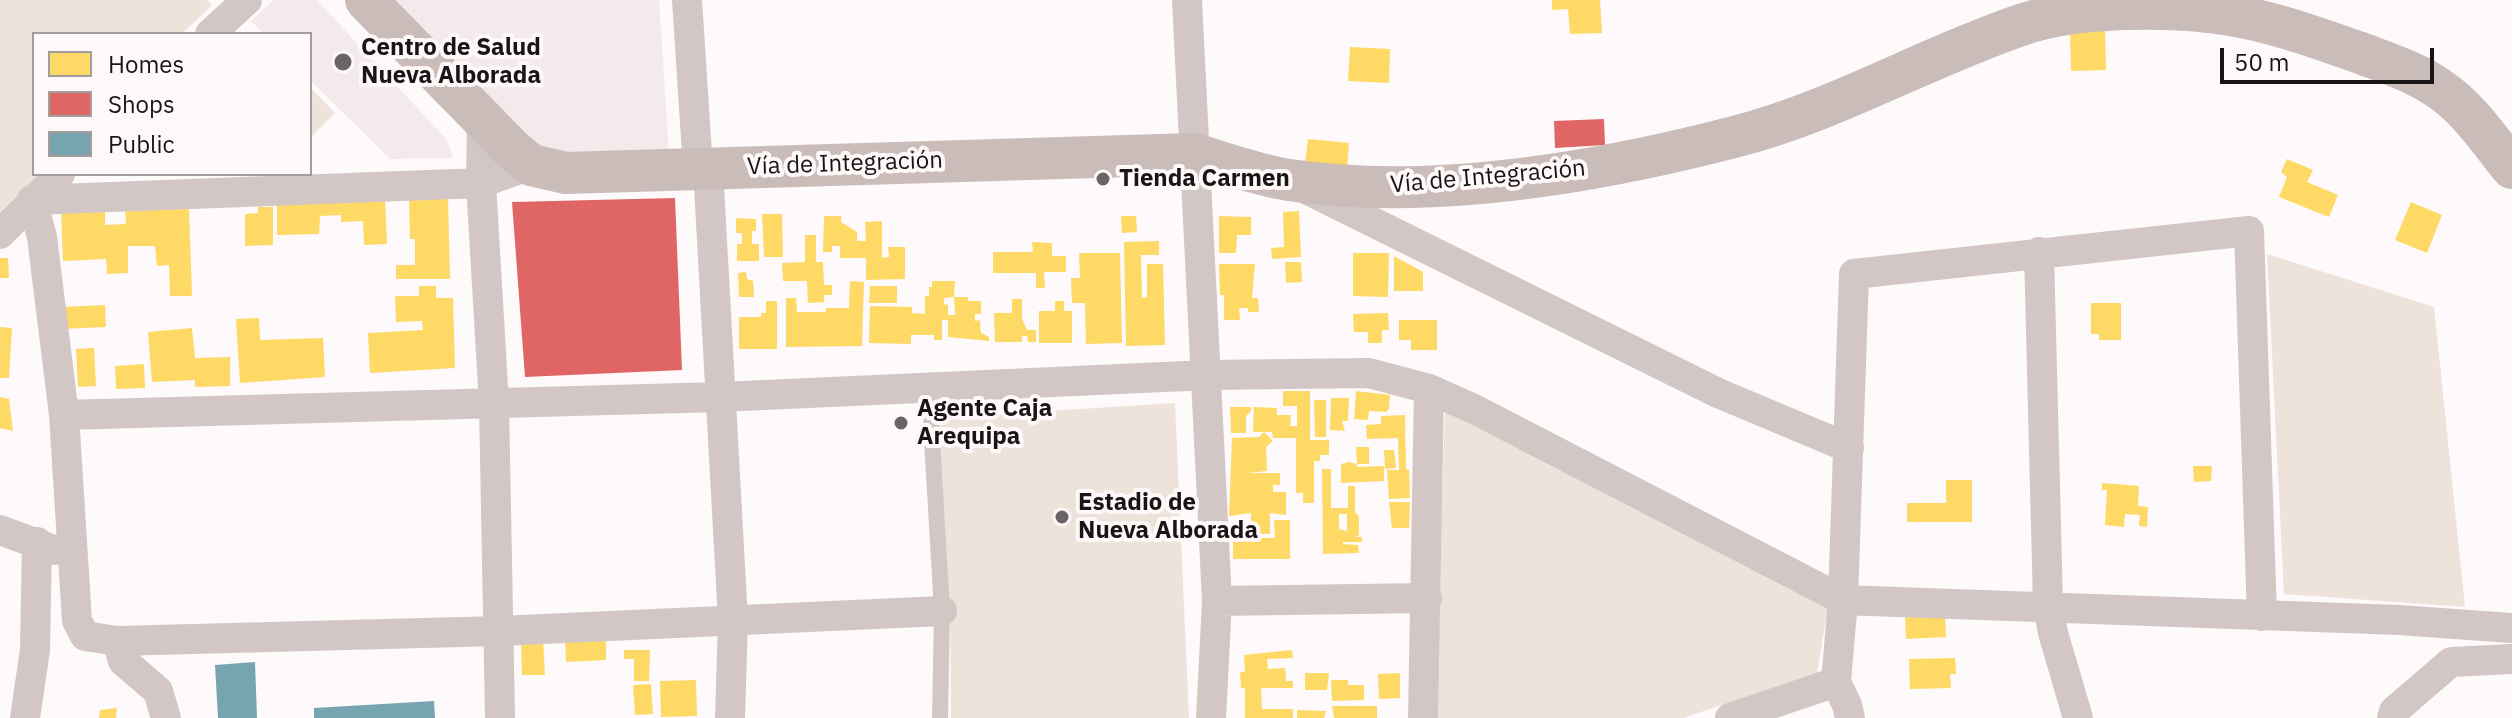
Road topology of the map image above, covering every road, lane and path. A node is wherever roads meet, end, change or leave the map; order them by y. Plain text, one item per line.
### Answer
1 (247, 0) edge
2 (366, 0) edge
3 (687, 0) edge
4 (1187, 0) edge
5 (212, 32) edge
6 (482, 118) junction
7 (1194, 154) junction
8 (531, 165) junction
9 (708, 168) junction
10 (2512, 168) edge
11 (58, 176) edge
12 (1286, 180) junction
13 (481, 183) junction
14 (32, 200) junction
15 (0, 234) edge
16 (2039, 252) junction
17 (1208, 375) junction
18 (929, 388) junction
19 (1429, 389) junction
20 (720, 397) junction
21 (494, 404) junction
22 (64, 415) junction
23 (1849, 448) junction
24 (0, 530) edge
25 (37, 542) junction
26 (75, 560) junction
27 (1427, 598) junction
28 (1843, 600) junction
29 (1217, 601) junction
30 (2048, 606) junction
31 (942, 611) junction
32 (2262, 616) junction
33 (733, 620) junction
34 (2512, 628) edge
35 (499, 631) junction
36 (117, 641) junction
37 (2512, 659) edge
38 (1836, 682) junction
39 (25, 718) edge
40 (166, 718) edge
41 (500, 718) edge
42 (730, 718) edge
43 (940, 718) edge
44 (1211, 718) edge
45 (1423, 718) edge
46 (1730, 718) edge
47 (1850, 718) edge
48 (2078, 718) edge
49 (2392, 718) edge

1 - 5 street
2 - 6 main road
3 - 9 street
4 - 7 street
6 - 8 main road
6 - 13 street
7 - 9 main road, Vía de Integración
7 - 12 main road, Vía de Integración
7 - 17 street
8 - 9 main road, Vía de Integración
8 - 13 street
9 - 20 street
10 - 12 main road, Vía de Integración
11 - 14 street
12 - 23 street
13 - 14 street
13 - 21 street
14 - 15 street
14 - 22 street
16 - 23 street
16 - 30 street
16 - 32 street
17 - 18 street
17 - 19 street
17 - 29 street
18 - 20 street
18 - 31 lane
19 - 27 street
19 - 28 street
20 - 21 street
20 - 33 street
21 - 22 street
21 - 35 street
22 - 26 street
23 - 28 street
24 - 25 street
25 - 26 street
25 - 39 street
26 - 36 street
27 - 29 street
27 - 45 street
28 - 30 street
28 - 38 street
29 - 44 street
30 - 32 street
30 - 48 street
31 - 33 street
31 - 43 lane
32 - 34 street
33 - 35 street
33 - 42 street
35 - 36 street
35 - 41 street
36 - 40 street
37 - 49 street
38 - 46 street
38 - 47 street

